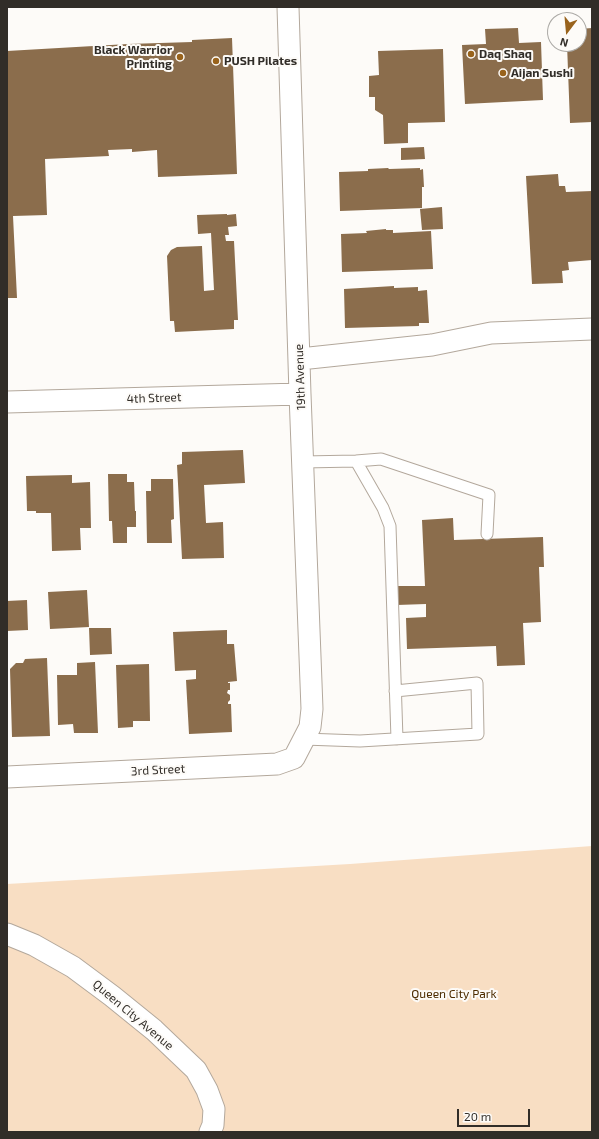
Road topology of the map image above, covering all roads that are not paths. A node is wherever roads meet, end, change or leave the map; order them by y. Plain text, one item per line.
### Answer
1 (288, 7) edge
2 (592, 329) edge
3 (300, 359) junction
4 (300, 394) junction
5 (7, 402) edge
6 (356, 461) junction
7 (303, 462) junction
8 (487, 534) dead end
9 (395, 691) junction
10 (397, 739) junction
11 (303, 742) junction
12 (7, 777) edge
13 (7, 934) edge
14 (210, 1132) edge

1 - 3 street, 19th Avenue
2 - 3 street
3 - 4 street, 19th Avenue
4 - 5 street, 4th Street
4 - 7 street, 19th Avenue
6 - 7 lane
6 - 8 lane
6 - 9 lane
7 - 11 street, 19th Avenue
9 - 10 lane
9 - 10 lane
10 - 11 lane
11 - 12 street, 3rd Street
13 - 14 street, Queen City Avenue

